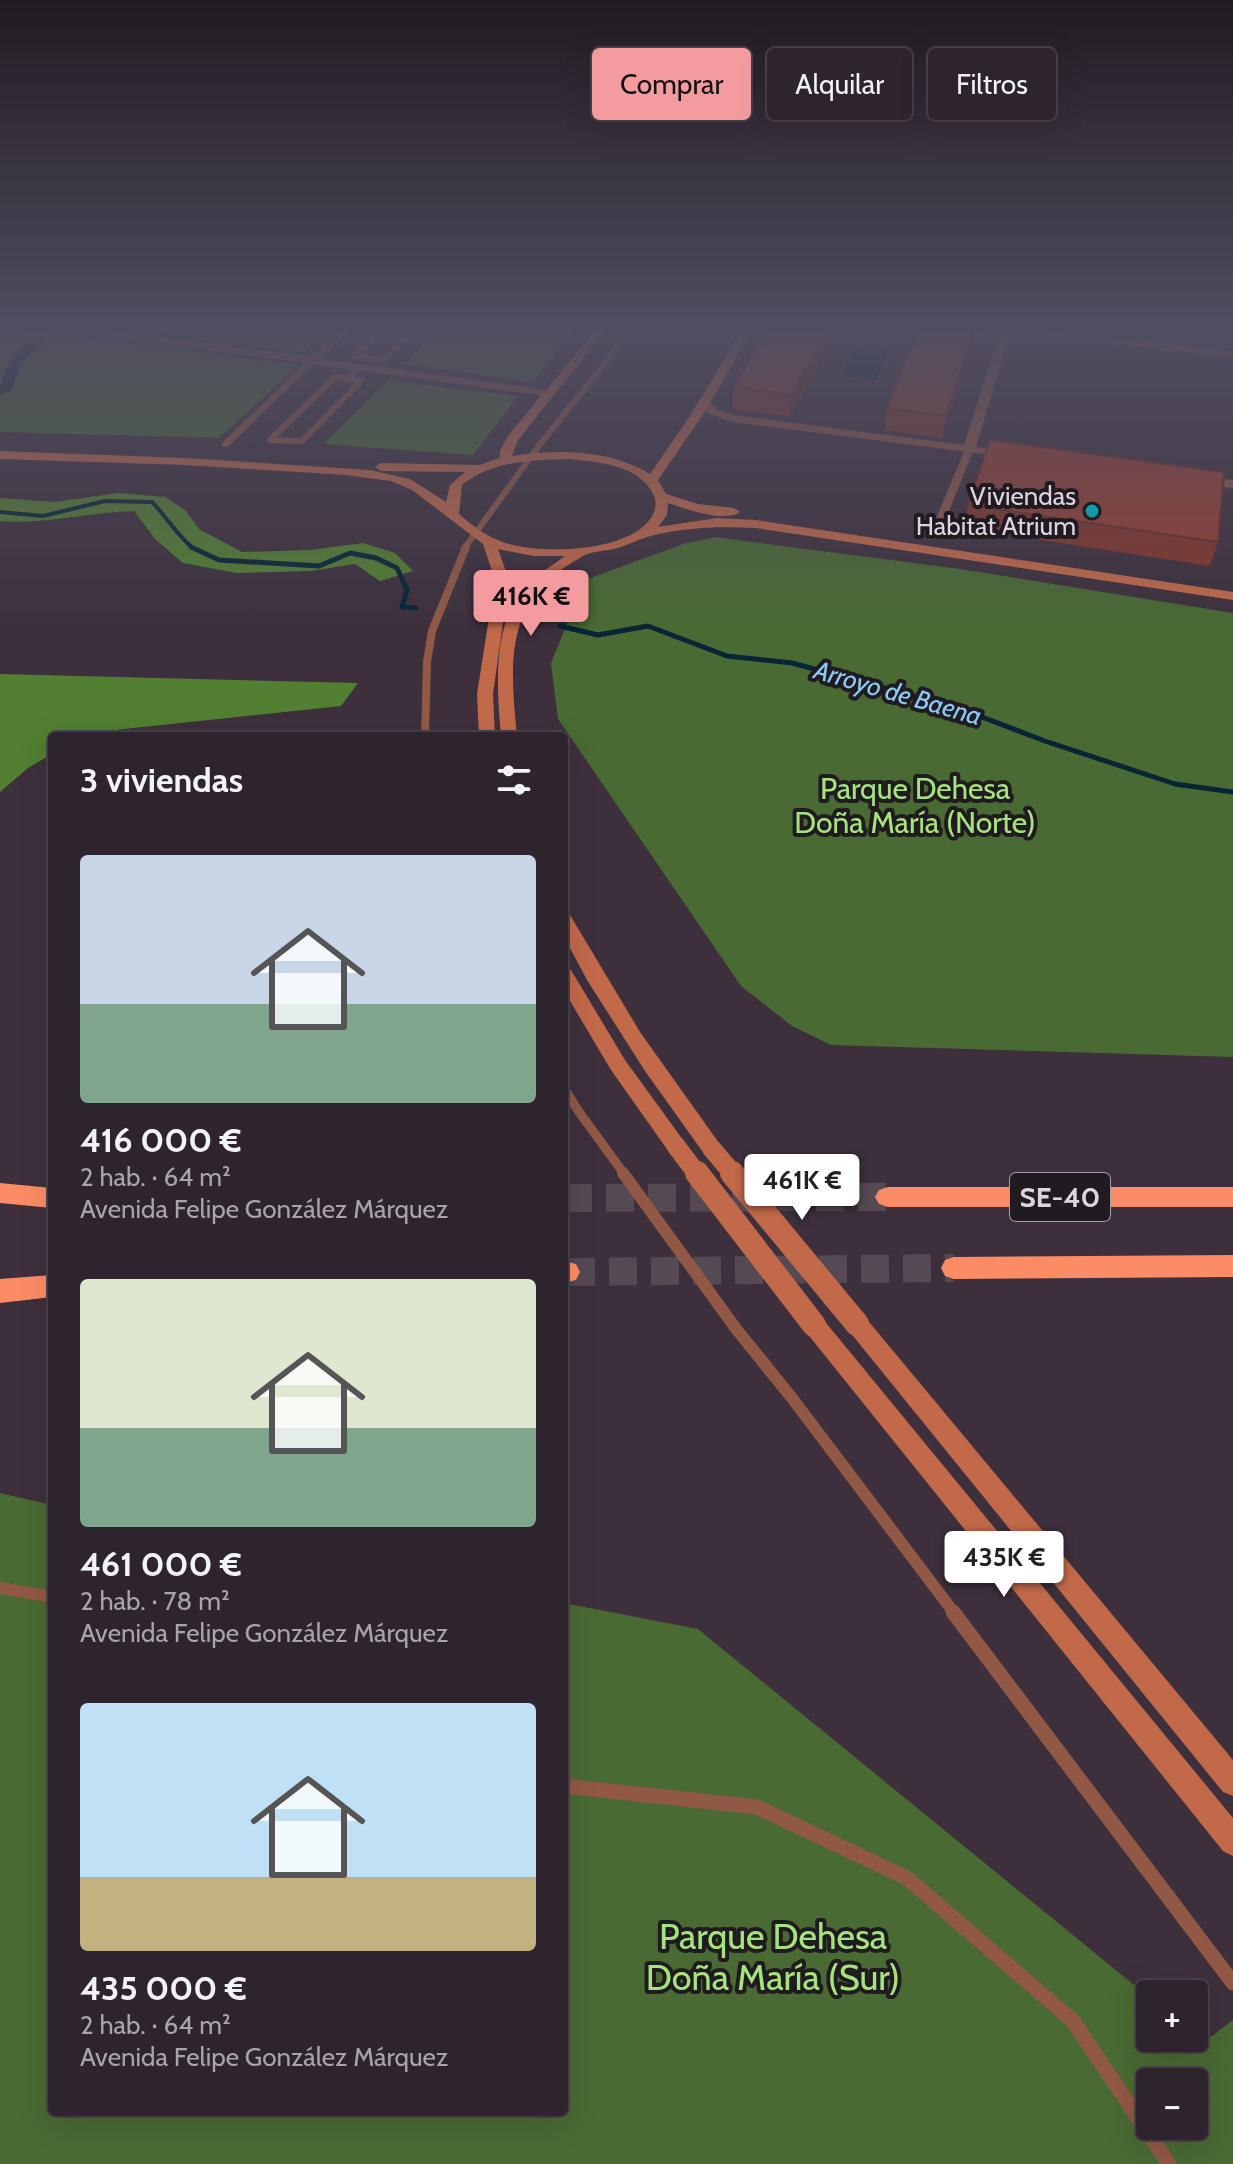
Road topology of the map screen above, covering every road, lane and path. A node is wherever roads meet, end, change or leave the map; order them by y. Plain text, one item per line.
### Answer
1 (243, 428) edge
2 (282, 428) edge
3 (315, 428) edge
4 (520, 428) edge
5 (554, 428) edge
6 (689, 428) edge
7 (808, 428) edge
8 (975, 428) edge
9 (0, 445) edge
10 (225, 445) dead end
11 (969, 449) junction
12 (0, 455) edge
13 (531, 457) junction
14 (1031, 458) edge
15 (506, 462) junction
16 (477, 468) junction
17 (1186, 478) edge
18 (651, 481) junction
19 (1233, 484) edge
20 (662, 497) junction
21 (453, 516) junction
22 (474, 534) junction
23 (640, 534) junction
24 (933, 538) junction
25 (489, 542) junction
26 (578, 553) junction
27 (1233, 586) edge
28 (1233, 596) edge
29 (425, 732) edge
30 (487, 732) edge
31 (509, 732) edge
32 (568, 927) edge
33 (568, 982) edge
34 (568, 1094) edge
35 (0, 1193) edge
36 (888, 1197) tunnel mouth
37 (1233, 1197) edge
38 (48, 1198) edge
39 (0, 1205) edge
40 (48, 1205) edge
41 (1233, 1266) edge
42 (954, 1268) tunnel mouth
43 (0, 1278) edge
44 (48, 1278) edge
45 (48, 1286) edge
46 (0, 1291) edge
47 (0, 1588) edge
48 (48, 1596) edge
49 (1233, 1782) edge
50 (568, 1786) edge
51 (1233, 1841) edge
52 (1233, 1983) edge
53 (1169, 2164) edge

1 - 10 street
2 - 3 lane
4 - 15 main road
5 - 13 lane
6 - 18 main road
7 - 11 street
8 - 11 street
9 - 16 main road
11 - 14 street
11 - 24 street
12 - 21 main road
13 - 15 main road
13 - 18 main road
13 - 22 lane
15 - 16 main road
16 - 21 main road
17 - 19 street
18 - 20 main road
20 - 23 main road
20 - 24 main road
21 - 22 main road
22 - 25 main road
22 - 29 lane
23 - 26 main road
23 - 28 main road
24 - 27 main road
25 - 26 main road
25 - 30 main road
26 - 31 main road
32 - 49 main road, bridge
33 - 51 main road, bridge
34 - 52 lane, bridge
35 - 38 highway
36 - 37 highway, SE-40 / SE-40
39 - 40 highway
41 - 42 highway
43 - 44 highway
45 - 46 highway
47 - 48 lane
50 - 53 lane

